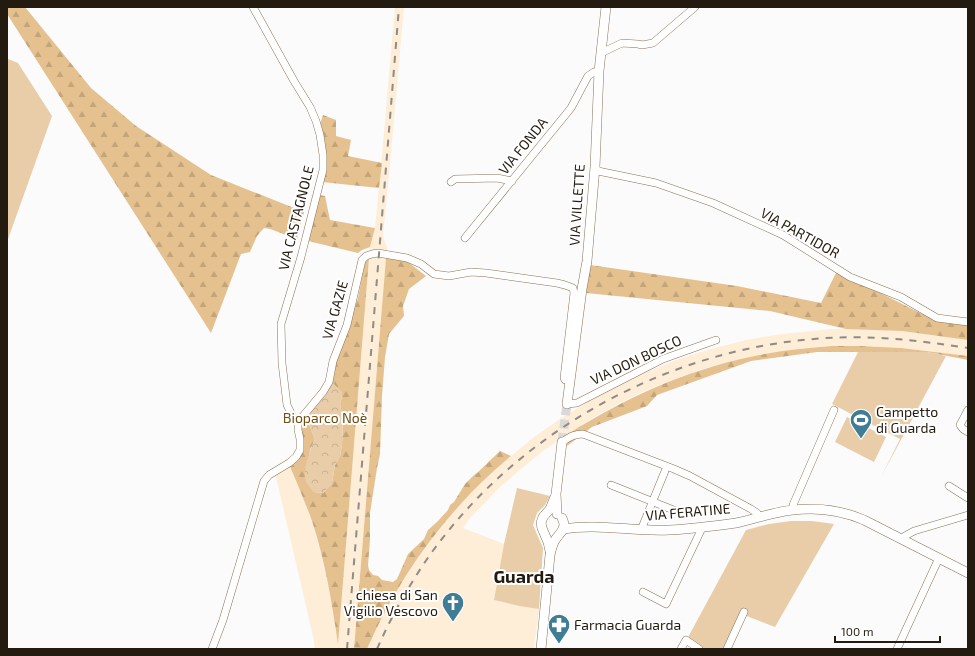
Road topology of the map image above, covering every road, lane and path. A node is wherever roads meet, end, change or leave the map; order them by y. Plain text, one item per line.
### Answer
1 (253, 7) edge
2 (606, 7) edge
3 (695, 7) edge
4 (601, 53) junction
5 (599, 70) junction
6 (595, 167) junction
7 (512, 181) junction
8 (451, 182) dead end
9 (465, 238) dead end
10 (968, 322) edge
11 (716, 340) dead end
12 (570, 380) junction
13 (567, 404) joint
14 (834, 410) dead end
15 (968, 410) edge
16 (298, 422) junction
17 (968, 432) edge
18 (562, 442) joint
19 (664, 471) dead end
20 (611, 485) dead end
21 (948, 486) dead end
22 (556, 494) junction
23 (968, 498) edge
24 (652, 502) junction
25 (793, 510) junction
26 (676, 511) dead end
27 (968, 515) edge
28 (545, 516) junction
29 (560, 516) junction
30 (759, 517) junction
31 (583, 526) junction
32 (702, 528) junction
33 (641, 530) junction
34 (543, 531) junction
35 (561, 532) junction
36 (902, 539) junction
37 (550, 555) junction
38 (939, 558) junction
39 (968, 573) edge
40 (644, 592) dead end
41 (744, 612) dead end
42 (212, 649) edge
43 (541, 649) edge
44 (681, 649) edge
45 (700, 649) edge
46 (727, 649) edge
47 (897, 649) edge

1 - 16 street, VIA CASTAGNOLE
2 - 4 street, VIA VILLETTE
3 - 4 street
4 - 5 street, VIA VILLETTE
5 - 6 street, VIA VILLETTE
5 - 7 street, VIA FONDA
6 - 10 street, VIA PARTIDOR
6 - 12 street, VIA VILLETTE
7 - 8 street
7 - 9 street, VIA FONDA
11 - 13 street, VIA DON BOSCO
12 - 13 street, VIA VILLETTE
12 - 16 street, VIA GAZIE
14 - 25 street
15 - 17 street
16 - 42 street
18 - 22 street
18 - 30 street
19 - 24 street
20 - 24 street
21 - 23 street
22 - 28 street
22 - 29 street
24 - 26 street
24 - 33 street
25 - 30 street, VIA FERATINE
25 - 36 street, VIA FERATINE
27 - 36 street
28 - 29 street
28 - 34 street
29 - 31 street, VIA FERATINE
29 - 35 street
30 - 32 street, VIA FERATINE
31 - 33 street, VIA FERATINE
31 - 35 street, VIA FERATINE
32 - 33 street, VIA FERATINE
32 - 40 street
34 - 35 street
34 - 37 street
35 - 37 street
36 - 38 street, VIA FERATINE
37 - 43 street
38 - 39 street, VIA FERATINE
38 - 47 street
41 - 46 street
44 - 45 street

